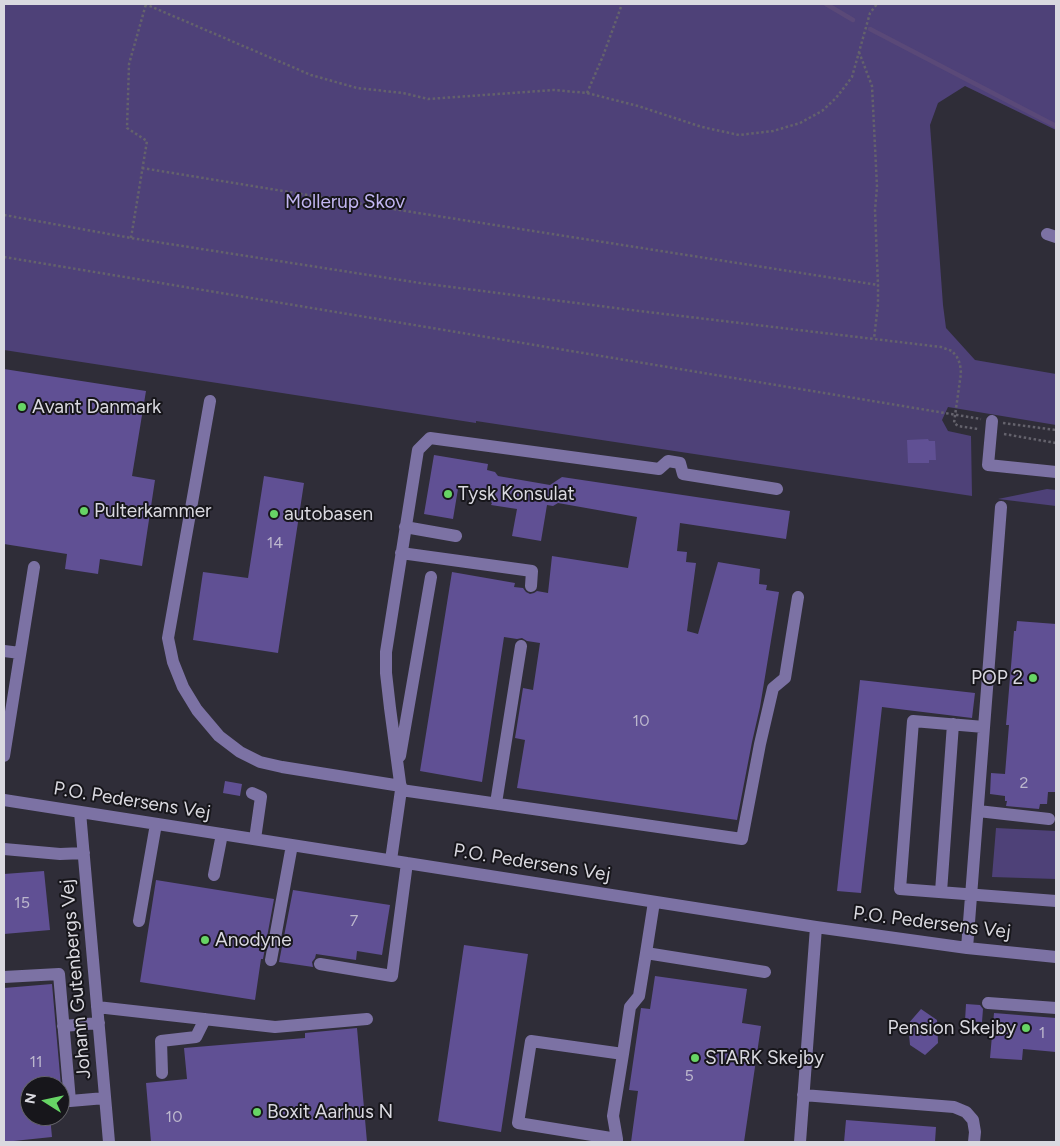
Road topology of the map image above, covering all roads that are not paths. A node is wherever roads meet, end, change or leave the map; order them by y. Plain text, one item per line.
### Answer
1 (210, 401) dead end
2 (991, 426) road end
3 (1056, 472) edge
4 (777, 489) dead end
5 (1001, 507) dead end
6 (405, 528) junction
7 (456, 536) dead end
8 (401, 553) junction
9 (34, 567) dead end
10 (431, 577) dead end
11 (531, 586) dead end
12 (798, 597) dead end
13 (521, 646) dead end
14 (4, 651) edge
15 (20, 653) junction
16 (954, 724) junction
17 (984, 727) junction
18 (4, 756) edge
19 (398, 768) junction
20 (401, 788) junction
21 (252, 793) dead end
22 (4, 800) edge
23 (496, 804) junction
24 (978, 811) junction
25 (80, 812) junction
26 (1049, 819) dead end
27 (156, 824) junction
28 (222, 834) junction
29 (255, 839) junction
30 (292, 845) junction
31 (4, 849) edge
32 (84, 853) junction
33 (391, 860) junction
34 (407, 863) junction
35 (214, 875) dead end
36 (941, 892) junction
37 (972, 894) junction
38 (1056, 901) edge
39 (654, 902) junction
40 (139, 921) dead end
41 (816, 927) junction
42 (967, 948) junction
43 (646, 953) junction
44 (1056, 958) edge
45 (271, 960) dead end
46 (320, 964) dead end
47 (765, 972) dead end
48 (4, 977) edge
49 (988, 1003) dead end
50 (97, 1007) junction
51 (1056, 1008) edge
52 (205, 1019) junction
53 (368, 1019) dead end
54 (99, 1023) junction
55 (64, 1026) junction
56 (622, 1054) junction
57 (162, 1073) dead end
58 (803, 1095) junction
59 (105, 1098) junction
60 (617, 1140) edge
61 (109, 1142) edge
62 (800, 1142) edge
63 (974, 1142) edge

1 - 20 street
2 - 3 street
4 - 6 street
5 - 17 street
6 - 7 street
6 - 8 street
8 - 11 street
8 - 19 street
9 - 15 street
10 - 19 street
12 - 23 street
13 - 23 street
14 - 15 street
15 - 18 street
16 - 17 street
16 - 36 street
16 - 36 street
17 - 24 street
19 - 20 street
20 - 23 street
20 - 33 street
21 - 29 street
22 - 25 street, P.O. Pedersens Vej
24 - 26 street
24 - 37 street
25 - 27 street, P.O. Pedersens Vej
25 - 32 street, Johann Gutenbergs Vej
27 - 28 street, P.O. Pedersens Vej
27 - 40 street
28 - 29 street, P.O. Pedersens Vej
28 - 35 street
29 - 30 street, P.O. Pedersens Vej
30 - 33 street, P.O. Pedersens Vej
30 - 45 street
31 - 32 street
32 - 50 street, Johann Gutenbergs Vej
33 - 34 street, P.O. Pedersens Vej
34 - 39 street, P.O. Pedersens Vej
34 - 46 street
36 - 37 street
37 - 38 street
37 - 42 street
39 - 41 street, P.O. Pedersens Vej
39 - 43 street
41 - 42 street, P.O. Pedersens Vej
41 - 58 street
42 - 44 street, P.O. Pedersens Vej
43 - 47 street
43 - 56 street
48 - 55 street
49 - 51 street
50 - 52 street
50 - 54 street, Johann Gutenbergs Vej
52 - 53 street
52 - 57 street
54 - 55 street
54 - 59 street, Johann Gutenbergs Vej
55 - 59 street
56 - 60 street
56 - 60 street
58 - 62 street
58 - 63 street
59 - 61 street, Johann Gutenbergs Vej

